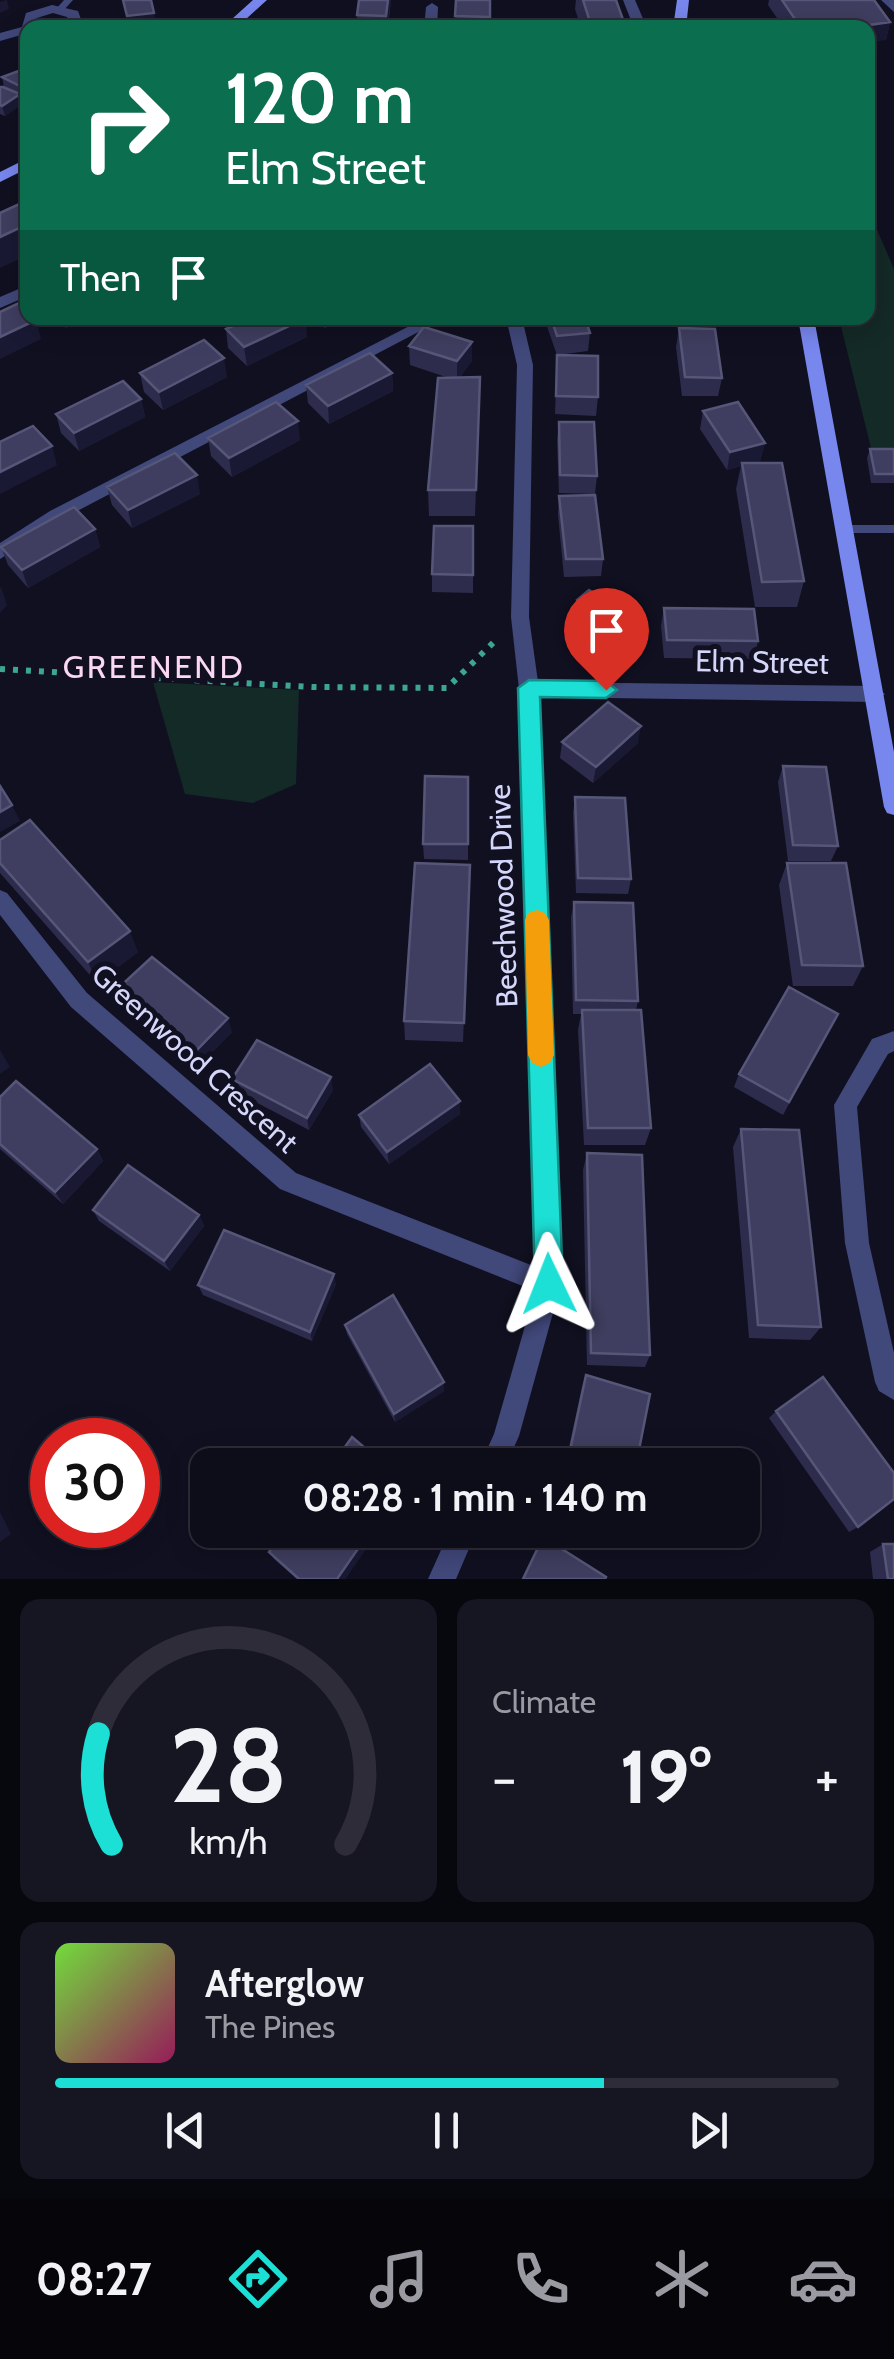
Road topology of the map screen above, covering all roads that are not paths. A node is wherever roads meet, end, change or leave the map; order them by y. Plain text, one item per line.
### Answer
1 (261, 0) edge
2 (888, 0) edge
3 (65, 5) edge
4 (248, 6) edge
5 (432, 7) dead end
6 (894, 8) edge
7 (28, 20) edge
8 (431, 20) edge
9 (423, 325) edge
10 (516, 325) edge
11 (807, 325) edge
12 (846, 530) junction
13 (894, 530) edge
14 (0, 552) edge
15 (529, 688) junction
16 (875, 694) junction
17 (894, 807) edge
18 (0, 898) edge
19 (894, 1041) edge
20 (549, 1284) junction
21 (894, 1387) edge
22 (501, 1448) edge
23 (456, 1548) edge
24 (442, 1579) edge

1 - 4 main road
2 - 6 street
3 - 7 street
5 - 8 street
9 - 14 street
10 - 15 street, Beechwood Drive
11 - 12 main road
12 - 13 lane
12 - 16 main road
15 - 16 street, Elm Street
15 - 20 street, Beechwood Drive
16 - 17 main road
18 - 20 street, Greenwood Crescent
19 - 21 street
20 - 22 street, Beechwood Drive
23 - 24 street

